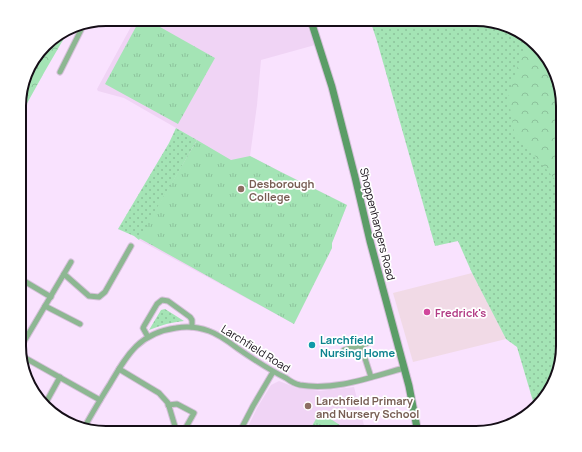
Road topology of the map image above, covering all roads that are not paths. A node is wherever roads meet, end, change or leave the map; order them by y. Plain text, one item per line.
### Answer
1 (313, 26) edge
2 (81, 30) edge
3 (60, 72) dead end
4 (131, 246) dead end
5 (71, 262) dead end
6 (64, 274) junction
7 (26, 282) edge
8 (51, 296) junction
9 (45, 306) junction
10 (80, 324) dead end
11 (192, 327) junction
12 (148, 337) junction
13 (26, 338) edge
14 (368, 343) dead end
15 (360, 346) junction
16 (344, 350) dead end
17 (27, 359) edge
18 (404, 368) junction
19 (119, 369) junction
20 (273, 372) junction
21 (60, 377) junction
22 (371, 377) junction
23 (47, 400) edge
24 (100, 400) junction
25 (168, 405) junction
26 (87, 423) edge
27 (175, 426) edge
28 (187, 426) edge
29 (243, 426) edge
30 (417, 426) edge

1 - 18 street, Shoppenhangers Road
2 - 3 street
4 - 6 street
5 - 6 street
6 - 8 street
7 - 8 street
8 - 9 street
9 - 10 street
9 - 13 street
11 - 12 street, Larchfield Road
11 - 12 street
11 - 20 street, Larchfield Road
12 - 19 street, Larchfield Road
14 - 15 street
15 - 16 street
15 - 22 street
17 - 21 street
18 - 22 street, Larchfield Road
18 - 30 street, Shoppenhangers Road
19 - 24 street, Larchfield Road
19 - 25 street
20 - 22 street, Larchfield Road
20 - 29 street
21 - 23 street
21 - 24 street
24 - 26 street, Larchfield Road
25 - 27 street
25 - 28 street

